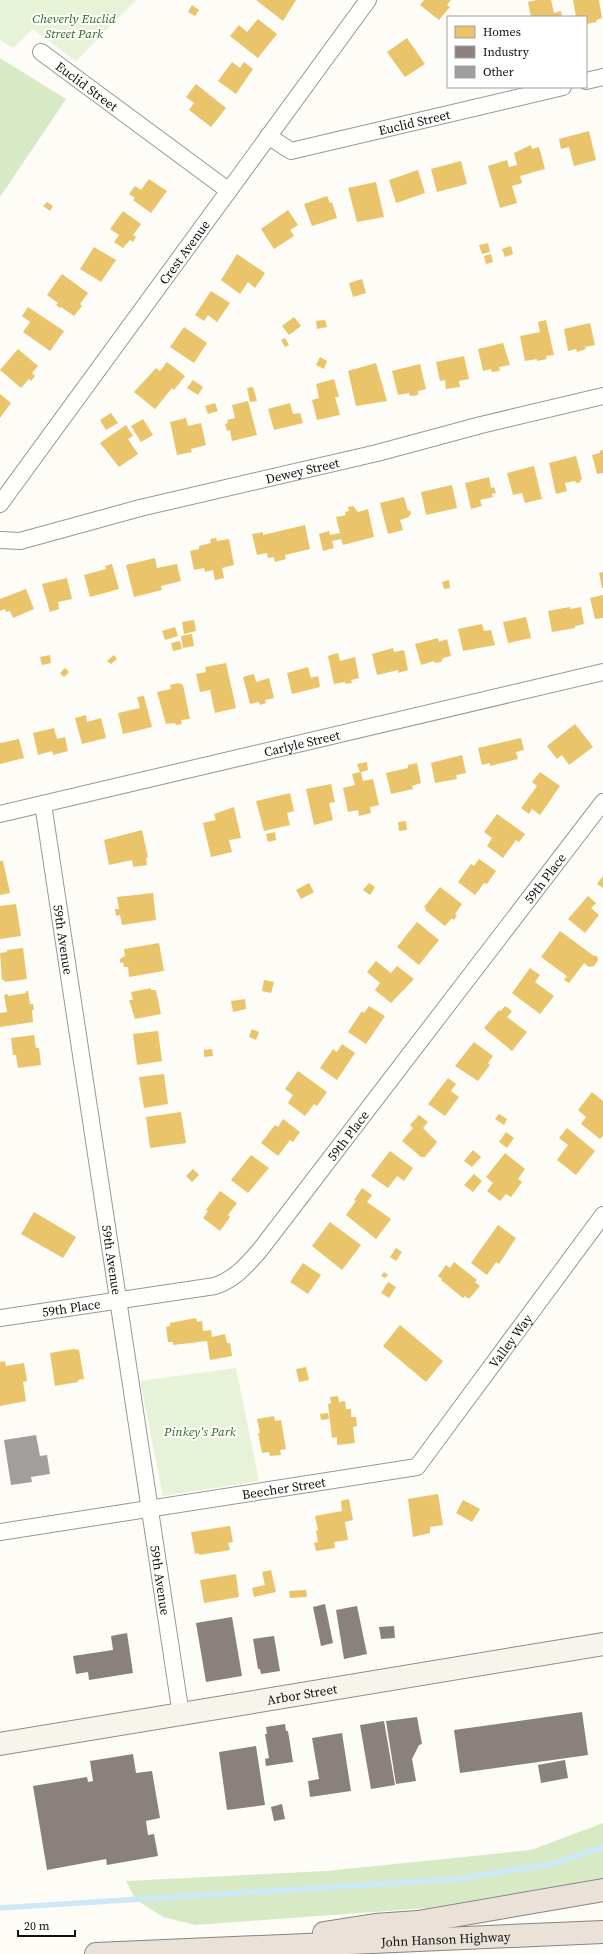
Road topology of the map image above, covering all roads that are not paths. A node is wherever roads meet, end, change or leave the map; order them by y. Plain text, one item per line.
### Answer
1 (368, 0) edge
2 (41, 52) dead end
3 (603, 78) edge
4 (587, 82) edge
5 (559, 88) edge
6 (268, 136) junction
7 (229, 191) junction
8 (603, 396) edge
9 (0, 504) edge
10 (0, 540) edge
11 (603, 672) edge
12 (603, 802) edge
13 (43, 804) junction
14 (0, 814) edge
15 (603, 1215) edge
16 (118, 1300) junction
17 (0, 1318) edge
18 (416, 1467) joint
19 (150, 1507) junction
20 (0, 1532) edge
21 (603, 1644) edge
22 (181, 1715) junction
23 (0, 1744) edge
24 (603, 1890) edge
25 (603, 1932) edge
26 (233, 1949) junction
27 (96, 1954) edge

1 - 6 street, Crest Avenue
2 - 7 street, Euclid Street
3 - 4 street
5 - 6 street, Euclid Street
6 - 7 street, Crest Avenue
7 - 9 street, Crest Avenue
8 - 10 street, Dewey Street
11 - 13 street, Carlyle Street
12 - 16 street, 59th Place
13 - 14 street, Carlyle Street
13 - 16 street, 59th Avenue
15 - 18 street, Valley Way
16 - 17 street, 59th Place
16 - 19 street, 59th Avenue
18 - 19 street, Beecher Street
19 - 20 street, Beecher Street
19 - 22 street, 59th Avenue
21 - 22 main road, Arbor Street
22 - 23 main road, Arbor Street
24 - 26 highway
25 - 26 highway, John Hanson Highway
26 - 27 highway, John Hanson Highway

